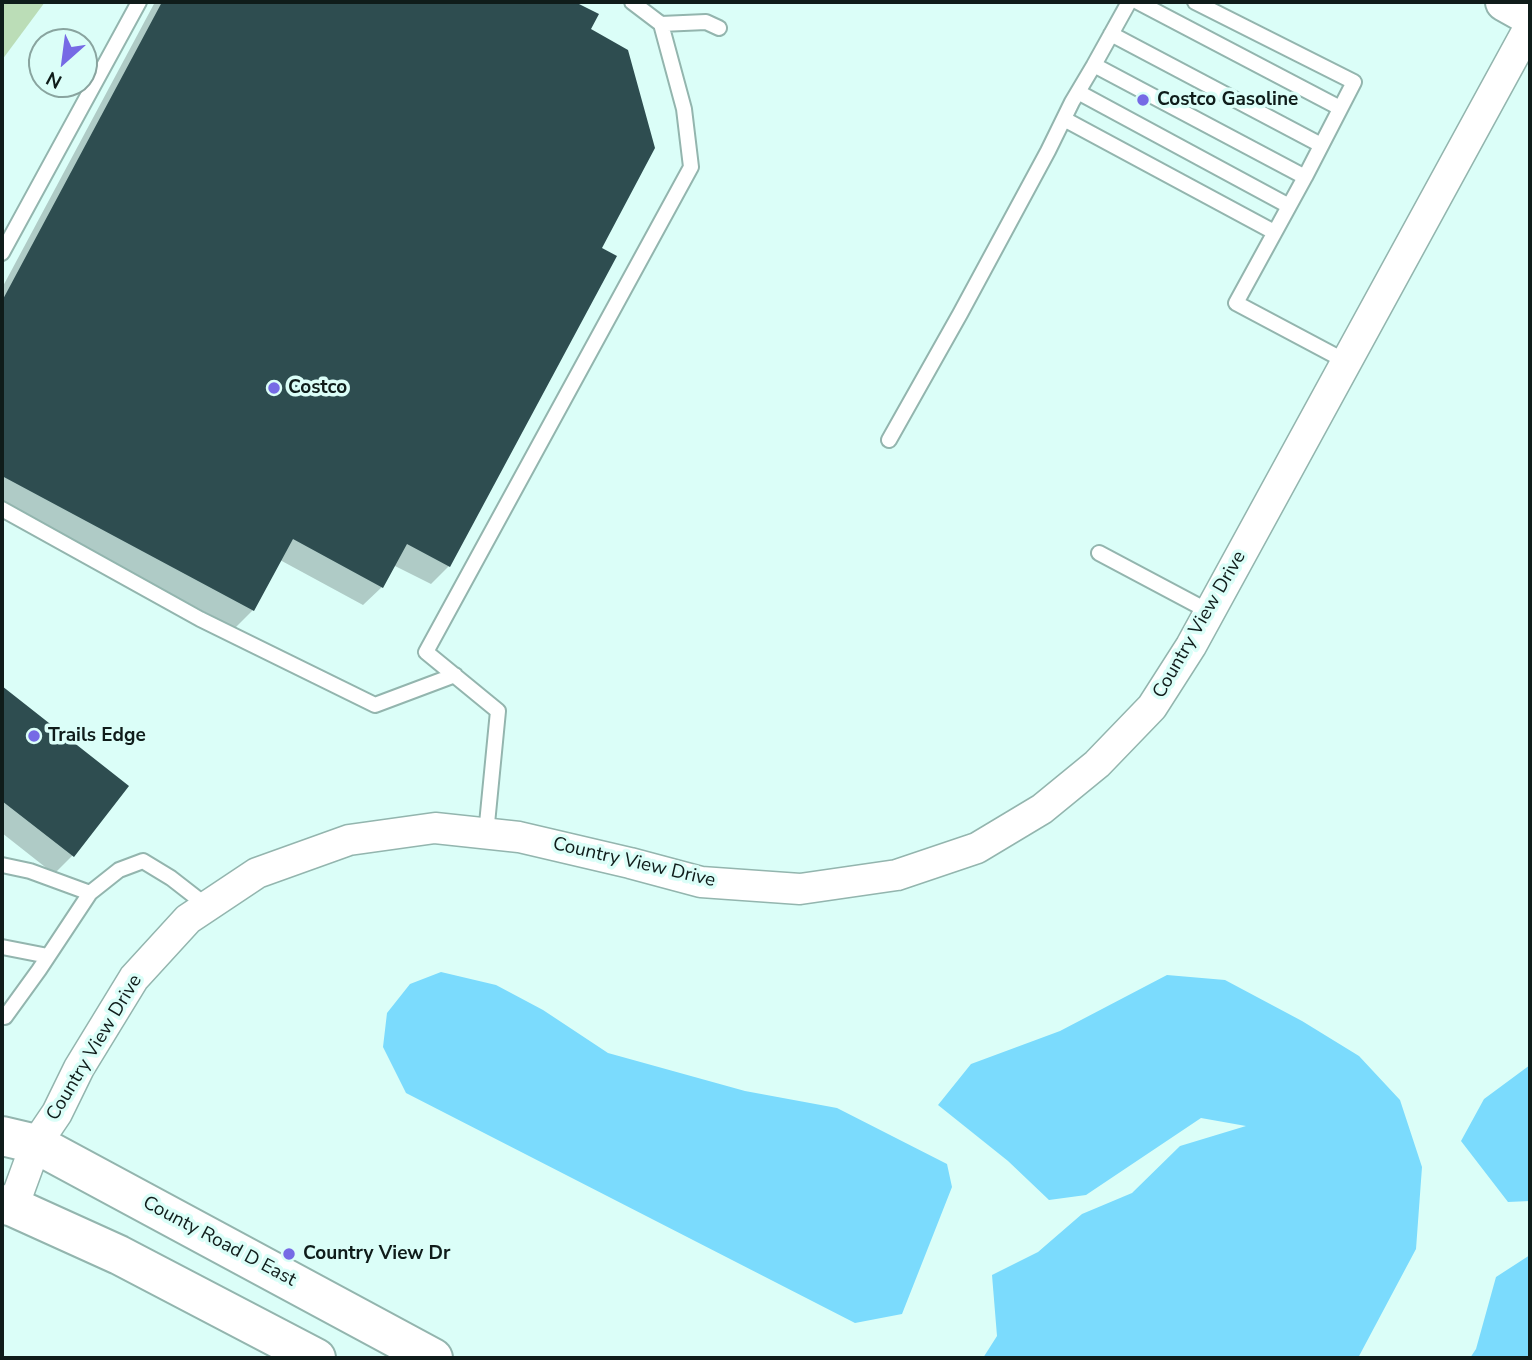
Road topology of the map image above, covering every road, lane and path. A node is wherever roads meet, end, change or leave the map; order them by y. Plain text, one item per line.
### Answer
1 (139, 2) edge
2 (632, 2) edge
3 (1129, 2) edge
4 (1138, 2) edge
5 (1195, 2) edge
6 (1505, 2) edge
7 (1530, 16) edge
8 (661, 24) junction
9 (1530, 26) edge
10 (719, 28) dead end
11 (1111, 34) junction
12 (1094, 65) junction
13 (1078, 92) junction
14 (1340, 108) junction
15 (1063, 119) junction
16 (1321, 145) junction
17 (1305, 177) junction
18 (1289, 206) junction
19 (1275, 232) junction
20 (2, 253) edge
21 (1347, 362) junction
22 (889, 440) dead end
23 (2, 509) edge
24 (1099, 553) dead end
25 (1210, 612) junction
26 (455, 675) junction
27 (486, 834) junction
28 (2, 865) edge
29 (90, 894) junction
30 (207, 906) junction
31 (2, 947) edge
32 (48, 956) junction
33 (2, 1017) edge
34 (19, 1140) edge
35 (7, 1206) edge
36 (316, 1358) edge
37 (433, 1358) edge

1 - 20 lane
2 - 8 lane
3 - 11 lane
4 - 14 lane
5 - 14 lane
6 - 7 street
8 - 10 lane
8 - 26 lane
9 - 21 street, Country View Drive
11 - 12 lane
11 - 16 lane
12 - 13 lane
12 - 17 lane
13 - 15 lane
13 - 18 lane
14 - 16 lane
15 - 19 lane
15 - 22 lane
16 - 17 lane
17 - 18 lane
18 - 19 lane
19 - 21 lane
21 - 25 street, Country View Drive
23 - 26 lane
24 - 25 lane
25 - 27 street, Country View Drive
26 - 27 lane
27 - 30 street, Country View Drive
28 - 29 lane
29 - 30 lane
29 - 32 lane
30 - 34 street, Country View Drive
31 - 32 lane
32 - 33 lane
34 - 35 street, Country View Drive
34 - 37 street, County Road D East
35 - 36 street

